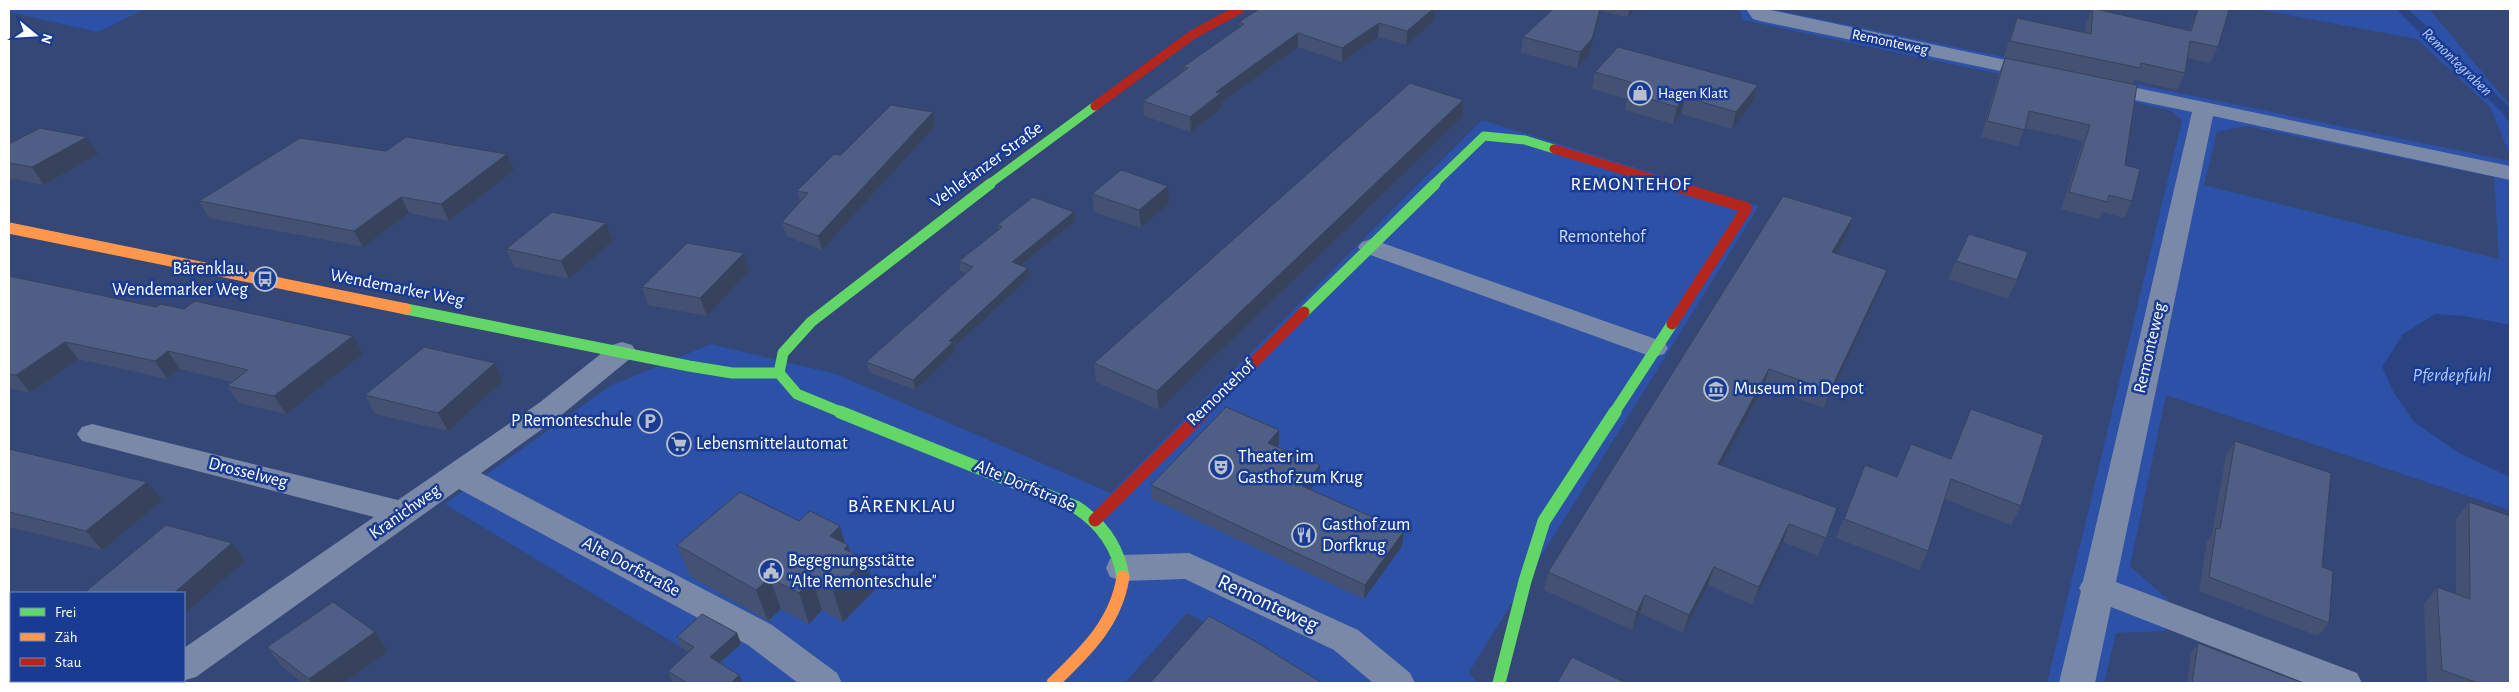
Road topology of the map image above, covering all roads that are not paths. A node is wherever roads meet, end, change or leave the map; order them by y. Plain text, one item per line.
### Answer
1 (1240, 9) edge
2 (1756, 9) edge
3 (2204, 108) junction
4 (2510, 173) edge
5 (9, 228) edge
6 (1370, 247) junction
7 (1654, 348) junction
8 (622, 352) junction
9 (779, 373) junction
10 (92, 434) dead end
11 (457, 474) junction
12 (403, 513) junction
13 (1095, 520) junction
14 (1122, 568) junction
15 (2096, 588) junction
16 (185, 666) edge
17 (824, 683) edge
18 (1053, 683) edge
19 (1397, 683) edge
20 (1499, 683) edge
21 (2077, 683) edge
22 (2344, 683) edge

1 - 9 street, Vehlefanzer Straße
2 - 3 street, Remonteweg
3 - 4 street, Remonteweg
3 - 15 street, Remonteweg
5 - 8 street, Wendemarker Weg
6 - 7 street
6 - 7 street, Remontehof
6 - 13 street, Remontehof
7 - 20 street, Remontehof
8 - 9 street, Wendemarker Weg
8 - 11 street, Kranichweg
9 - 13 street, Alte Dorfstraße
10 - 12 street, Drosselweg
11 - 12 street, Kranichweg
11 - 17 street, Alte Dorfstraße
12 - 16 street, Kranichweg
13 - 14 street, Alte Dorfstraße
14 - 18 street, Alte Dorfstraße
14 - 19 street, Remonteweg
15 - 21 street, Remonteweg
15 - 22 street

